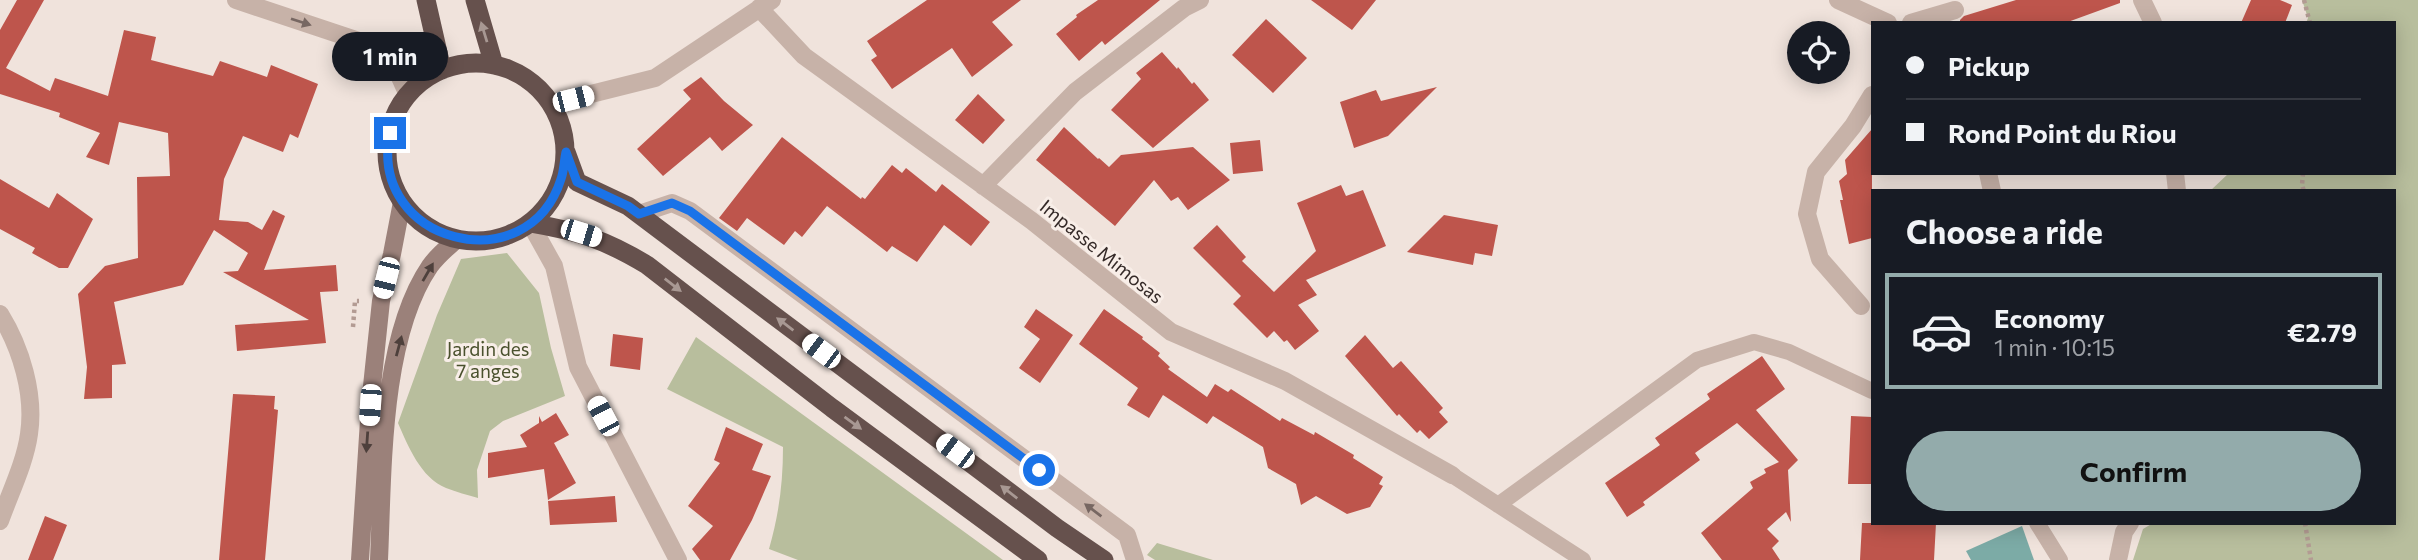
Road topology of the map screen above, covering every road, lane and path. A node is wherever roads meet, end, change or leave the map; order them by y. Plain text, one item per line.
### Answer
1 (236, 0) edge
2 (426, 0) edge
3 (475, 0) edge
4 (1200, 0) edge
5 (1838, 0) edge
6 (2142, 0) edge
7 (2304, 0) edge
8 (766, 4) edge
9 (1957, 11) edge
10 (1884, 21) edge
11 (1918, 21) edge
12 (2152, 21) edge
13 (2309, 21) edge
14 (494, 65) junction
15 (442, 70) junction
16 (408, 95) junction
17 (1871, 97) edge
18 (551, 104) junction
19 (566, 152) junction
20 (983, 186) junction
21 (402, 202) junction
22 (639, 214) junction
23 (530, 223) junction
24 (457, 239) junction
25 (1861, 306) dead end
26 (0, 314) edge
27 (1871, 391) edge
28 (1452, 475) joint
29 (1498, 505) junction
30 (0, 522) edge
31 (2038, 525) edge
32 (2129, 525) edge
33 (2305, 525) edge
34 (359, 560) edge
35 (379, 560) edge
36 (678, 560) edge
37 (1038, 560) edge
38 (1104, 560) edge
39 (1135, 560) edge
40 (1583, 560) edge
41 (2060, 560) edge
42 (2118, 560) edge
43 (2311, 560) edge

1 -> 16 street
2 - 15 highway
14 -> 3 highway
4 - 20 street
5 - 10 street
6 - 12 street
7 - 13 path
8 - 18 street
8 - 20 street, Impasse Mimosas
9 - 11 street
14 - 15 highway
14 - 18 highway
15 - 16 highway
16 - 21 highway
17 - 25 street
18 - 19 highway
19 - 22 highway
19 - 23 highway
20 - 28 street, Impasse Mimosas
21 - 24 highway
21 -> 34 main road
38 -> 22 highway
39 -> 22 street
23 - 24 highway
23 - 36 street
23 -> 37 highway
35 -> 24 main road
26 - 30 street
27 - 29 lane
28 - 29 lane
29 - 40 lane
31 - 41 lane
32 - 42 street
33 - 43 path

